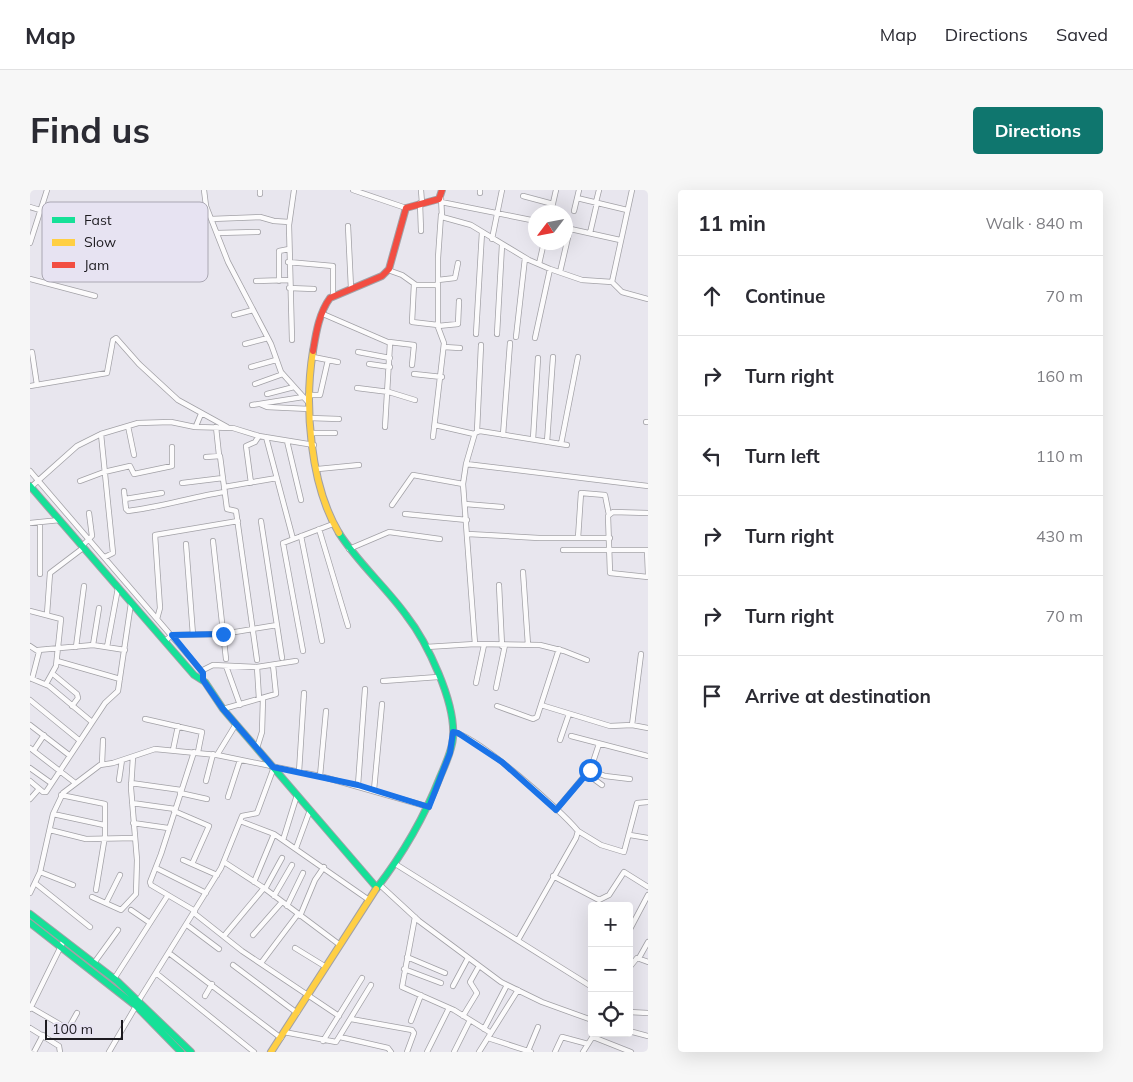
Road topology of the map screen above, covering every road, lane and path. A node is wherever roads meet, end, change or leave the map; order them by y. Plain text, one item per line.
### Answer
1 (46, 190) edge
2 (294, 190) edge
3 (353, 190) edge
4 (421, 190) edge
5 (502, 190) edge
6 (556, 190) edge
7 (579, 190) edge
8 (599, 190) edge
9 (632, 190) edge
10 (441, 196) edge
11 (523, 196) dead end
12 (577, 198) junction
13 (42, 202) edge
14 (596, 202) junction
15 (42, 203) edge
16 (421, 203) junction
17 (553, 204) joint
18 (30, 207) edge
19 (208, 207) edge
20 (406, 208) junction
21 (40, 210) junction
22 (627, 210) junction
23 (574, 211) dead end
24 (499, 212) junction
25 (441, 215) junction
26 (211, 219) junction
27 (528, 219) edge
28 (289, 222) junction
29 (348, 226) dead end
30 (573, 229) edge
31 (421, 231) dead end
32 (258, 232) dead end
33 (482, 232) junction
34 (217, 233) junction
35 (590, 233) junction
36 (492, 238) junction
37 (620, 240) junction
38 (30, 243) edge
39 (502, 245) junction
40 (289, 249) junction
41 (542, 250) edge
42 (564, 250) edge
43 (525, 258) junction
44 (288, 262) junction
45 (458, 263) dead end
46 (539, 264) junction
47 (550, 269) junction
48 (388, 270) junction
49 (560, 272) junction
50 (30, 274) edge
51 (30, 280) edge
52 (289, 280) junction
53 (256, 281) dead end
54 (280, 281) junction
55 (438, 282) junction
56 (612, 282) junction
57 (414, 284) junction
58 (289, 288) junction
59 (352, 288) junction
60 (314, 289) dead end
61 (95, 296) dead end
62 (333, 296) junction
63 (648, 299) edge
64 (459, 301) dead end
65 (253, 310) junction
66 (323, 314) junction
67 (234, 315) dead end
68 (438, 326) junction
69 (476, 334) dead end
70 (497, 334) dead end
71 (516, 337) dead end
72 (268, 338) junction
73 (535, 338) dead end
74 (292, 340) dead end
75 (389, 342) junction
76 (510, 343) dead end
77 (245, 344) dead end
78 (481, 345) dead end
79 (444, 347) junction
80 (460, 348) dead end
81 (32, 352) dead end
82 (358, 352) dead end
83 (313, 357) junction
84 (554, 357) dead end
85 (578, 357) dead end
86 (390, 358) junction
87 (538, 358) dead end
88 (276, 360) junction
89 (328, 360) junction
90 (338, 362) dead end
91 (369, 364) dead end
92 (412, 364) dead end
93 (251, 367) dead end
94 (390, 367) junction
95 (283, 374) junction
96 (414, 374) dead end
97 (442, 377) junction
98 (255, 384) dead end
99 (37, 385) junction
100 (30, 386) edge
101 (294, 387) junction
102 (357, 388) dead end
103 (388, 392) junction
104 (267, 394) dead end
105 (306, 398) junction
106 (415, 400) dead end
107 (260, 404) junction
108 (252, 405) dead end
109 (309, 409) junction
110 (201, 414) junction
111 (310, 418) junction
112 (339, 419) dead end
113 (435, 425) junction
114 (128, 426) junction
115 (196, 426) junction
116 (216, 427) junction
117 (228, 428) junction
118 (385, 428) dead end
119 (312, 433) junction
120 (335, 433) dead end
121 (476, 433) junction
122 (101, 434) junction
123 (503, 435) junction
124 (259, 436) junction
125 (266, 437) junction
126 (433, 437) dead end
127 (533, 440) junction
128 (287, 441) junction
129 (546, 442) junction
130 (561, 444) junction
131 (314, 445) junction
132 (566, 445) dead end
133 (172, 447) dead end
134 (134, 454) dead end
135 (219, 455) junction
136 (206, 457) dead end
137 (466, 464) junction
138 (359, 465) dead end
139 (318, 469) junction
140 (30, 471) edge
141 (104, 472) junction
142 (223, 478) junction
143 (277, 478) junction
144 (38, 480) junction
145 (80, 481) dead end
146 (182, 483) dead end
147 (251, 483) junction
148 (463, 484) junction
149 (648, 486) edge
150 (30, 487) edge
151 (224, 490) junction
152 (124, 491) dead end
153 (162, 493) dead end
154 (125, 499) junction
155 (301, 500) dead end
156 (465, 504) junction
157 (392, 505) dead end
158 (502, 507) dead end
159 (89, 512) dead end
160 (648, 513) edge
161 (405, 514) dead end
162 (608, 514) junction
163 (60, 520) junction
164 (467, 520) junction
165 (238, 521) junction
166 (40, 522) junction
167 (261, 522) dead end
168 (30, 523) edge
169 (333, 524) junction
170 (319, 530) junction
171 (468, 534) junction
172 (301, 536) junction
173 (578, 538) junction
174 (610, 538) junction
175 (89, 539) junction
176 (293, 539) junction
177 (440, 539) dead end
178 (213, 541) dead end
179 (186, 544) dead end
180 (83, 547) junction
181 (349, 549) junction
182 (563, 550) dead end
183 (647, 550) edge
184 (610, 551) junction
185 (105, 557) junction
186 (523, 572) dead end
187 (40, 574) dead end
188 (648, 576) edge
189 (499, 585) dead end
190 (84, 586) dead end
191 (118, 588) junction
192 (131, 603) junction
193 (99, 608) dead end
194 (30, 611) edge
195 (47, 614) junction
196 (157, 618) junction
197 (277, 626) junction
198 (348, 626) dead end
199 (252, 630) junction
200 (223, 634) junction
201 (172, 635) junction
202 (193, 635) junction
203 (322, 641) dead end
204 (165, 642) junction
205 (475, 644) junction
206 (93, 645) junction
207 (484, 645) junction
208 (503, 645) junction
209 (528, 645) junction
210 (30, 646) edge
211 (76, 646) junction
212 (107, 647) junction
213 (426, 647) junction
214 (58, 648) junction
215 (559, 649) junction
216 (38, 650) junction
217 (125, 650) junction
218 (303, 651) dead end
219 (640, 654) dead end
220 (282, 658) dead end
221 (226, 659) dead end
222 (256, 660) dead end
223 (587, 660) dead end
224 (57, 661) junction
225 (296, 661) dead end
226 (274, 665) junction
227 (226, 666) junction
228 (257, 667) junction
229 (201, 670) junction
230 (52, 674) junction
231 (31, 678) edge
232 (438, 678) junction
233 (120, 679) junction
234 (203, 680) junction
235 (383, 681) dead end
236 (476, 683) dead end
237 (46, 684) junction
238 (496, 688) dead end
239 (365, 689) dead end
240 (304, 694) dead end
241 (261, 699) junction
242 (30, 700) edge
243 (382, 704) dead end
244 (240, 705) junction
245 (540, 705) junction
246 (72, 706) junction
247 (497, 706) dead end
248 (223, 709) junction
249 (326, 711) dead end
250 (569, 714) junction
251 (144, 719) dead end
252 (92, 722) junction
253 (236, 724) junction
254 (30, 725) edge
255 (632, 725) junction
256 (178, 726) junction
257 (648, 728) edge
258 (453, 732) junction
259 (44, 735) junction
260 (571, 736) dead end
261 (79, 740) junction
262 (103, 740) dead end
263 (560, 740) dead end
264 (599, 744) junction
265 (256, 748) junction
266 (32, 749) edge
267 (173, 750) junction
268 (196, 752) junction
269 (215, 754) junction
270 (69, 755) junction
271 (648, 756) edge
272 (132, 757) junction
273 (122, 760) junction
274 (240, 760) junction
275 (102, 764) junction
276 (273, 767) junction
277 (30, 768) edge
278 (60, 770) junction
279 (299, 772) junction
280 (588, 772) junction
281 (320, 776) junction
282 (630, 779) dead end
283 (119, 780) dead end
284 (206, 781) dead end
285 (30, 782) edge
286 (74, 782) junction
287 (131, 783) junction
288 (51, 784) junction
289 (358, 785) junction
290 (602, 785) dead end
291 (39, 789) junction
292 (374, 790) junction
293 (181, 791) junction
294 (297, 794) junction
295 (61, 795) junction
296 (228, 796) dead end
297 (207, 799) dead end
298 (30, 800) edge
299 (648, 802) edge
300 (132, 803) junction
301 (429, 807) junction
302 (174, 810) junction
303 (310, 810) junction
304 (556, 810) junction
305 (53, 814) junction
306 (240, 821) junction
307 (133, 823) junction
308 (104, 825) junction
309 (168, 828) junction
310 (50, 830) junction
311 (578, 831) junction
312 (274, 834) junction
313 (630, 835) junction
314 (135, 838) junction
315 (648, 838) edge
316 (104, 839) junction
317 (283, 840) junction
318 (296, 848) junction
319 (282, 858) dead end
320 (183, 860) dead end
321 (224, 862) junction
322 (192, 864) junction
323 (397, 864) junction
324 (292, 865) dead end
325 (324, 867) junction
326 (156, 868) junction
327 (40, 872) junction
328 (303, 873) dead end
329 (120, 875) dead end
330 (217, 875) junction
331 (553, 876) junction
332 (254, 882) junction
333 (36, 883) junction
334 (73, 885) dead end
335 (378, 886) junction
336 (648, 887) edge
337 (264, 889) junction
338 (96, 890) dead end
339 (30, 893) edge
340 (206, 893) junction
341 (168, 895) junction
342 (648, 895) edge
343 (274, 896) junction
344 (92, 897) dead end
345 (369, 900) junction
346 (282, 902) junction
347 (106, 904) junction
348 (287, 906) junction
349 (131, 910) dead end
350 (194, 912) junction
351 (30, 914) edge
352 (299, 915) junction
353 (414, 918) junction
354 (30, 923) edge
355 (150, 923) junction
356 (633, 923) edge
357 (187, 925) junction
358 (90, 927) dead end
359 (118, 930) dead end
360 (224, 936) junction
361 (253, 936) dead end
362 (518, 940) junction
363 (648, 942) edge
364 (62, 943) junction
365 (340, 945) junction
366 (295, 948) dead end
367 (219, 949) dead end
368 (169, 953) junction
369 (407, 957) junction
370 (468, 958) junction
371 (639, 958) junction
372 (633, 962) edge
373 (648, 962) edge
374 (94, 963) junction
375 (261, 963) junction
376 (233, 965) dead end
377 (479, 966) junction
378 (326, 968) junction
379 (404, 969) junction
380 (156, 973) junction
381 (446, 973) dead end
382 (362, 978) dead end
383 (114, 979) junction
384 (441, 983) dead end
385 (212, 984) junction
386 (588, 984) edge
387 (371, 985) dead end
388 (507, 985) junction
389 (453, 986) dead end
390 (518, 990) junction
391 (308, 995) junction
392 (421, 995) junction
393 (205, 996) dead end
394 (138, 1003) junction
395 (30, 1008) edge
396 (449, 1008) junction
397 (633, 1012) edge
398 (77, 1013) dead end
399 (297, 1013) junction
400 (648, 1013) edge
401 (339, 1016) junction
402 (463, 1016) junction
403 (351, 1019) junction
404 (588, 1019) edge
405 (411, 1020) dead end
406 (470, 1020) junction
407 (538, 1027) dead end
408 (30, 1028) edge
409 (484, 1029) junction
410 (633, 1032) edge
411 (282, 1035) junction
412 (42, 1036) junction
413 (490, 1036) junction
414 (648, 1036) edge
415 (593, 1037) edge
416 (598, 1037) edge
417 (340, 1038) junction
418 (323, 1042) junction
419 (588, 1044) junction
420 (179, 1051) edge
421 (34, 1052) edge
422 (60, 1052) edge
423 (109, 1052) edge
424 (191, 1052) edge
425 (254, 1052) edge
426 (271, 1052) edge
427 (391, 1052) edge
428 (407, 1052) edge
429 (427, 1052) edge
430 (454, 1052) edge
431 (479, 1052) edge
432 (529, 1052) edge
433 (555, 1052) edge
434 (583, 1052) edge
435 (631, 1052) edge

1 - 13 street
2 - 28 street
3 - 20 street
4 - 16 street
5 - 24 street
6 - 17 street
7 - 12 street
8 - 14 street
9 - 22 street
10 - 16 street
10 - 24 street
10 - 25 street
11 - 17 street
12 - 14 street
12 - 23 street
14 - 22 street
14 - 35 street
15 - 21 street
16 - 20 street
16 - 31 street
18 - 21 street
19 - 26 street
20 - 48 street
21 - 38 street
22 - 37 street
24 - 27 street
24 - 36 street
25 - 33 street
25 - 55 street
26 - 28 street
26 - 34 street
28 - 40 street
29 - 59 street
30 - 35 street
32 - 34 street
33 - 36 street
33 - 69 street
34 - 65 street
35 - 37 street
36 - 39 street
37 - 56 street
39 - 43 street
39 - 70 street
40 - 44 street
40 - 54 street
41 - 46 street
42 - 49 street
43 - 46 street
43 - 71 street
44 - 52 street
44 - 62 street
45 - 55 street
46 - 47 street
47 - 49 street
47 - 73 street
48 - 57 street
48 - 59 street
49 - 56 street
50 - 51 street
51 - 61 street
52 - 54 street
52 - 58 street
53 - 54 street
55 - 57 street
55 - 68 street
56 - 63 street
57 - 68 street
58 - 60 street
58 - 74 street
59 - 62 street
62 - 66 street
64 - 68 street
65 - 67 street
65 - 72 street
66 - 75 street
66 - 83 street
68 - 79 street
72 - 77 street
72 - 88 street
75 - 86 street
75 - 92 street
76 - 123 street
78 - 121 street
79 - 80 street
79 - 97 street
81 - 99 street
82 - 86 street
83 - 89 street
83 - 105 street
84 - 129 street
85 - 130 street
86 - 94 street
87 - 127 street
88 - 93 street
88 - 95 street
89 - 90 street
89 - 105 street
91 - 94 street
94 - 103 street
95 - 98 street
95 - 101 street
96 - 97 street
97 - 113 street
99 - 100 street
99 - 110 street
101 - 104 street
101 - 105 street
102 - 103 street
103 - 106 street
103 - 118 street
105 - 107 street
105 - 109 street
107 - 108 street
107 - 109 street
109 - 111 street
110 - 115 street
110 - 117 street
111 - 112 street
111 - 119 street
113 - 121 street
113 - 126 street
114 - 115 street
114 - 122 street
114 - 134 street
115 - 116 street
116 - 117 street
116 - 135 street
117 - 124 street
119 - 120 street
119 - 131 street
121 - 123 street
121 - 137 street
122 - 141 street
122 - 144 street
123 - 127 street
124 - 125 street
124 - 147 street
125 - 128 street
125 - 143 street
127 - 129 street
128 - 131 street
128 - 155 street
129 - 130 street
130 - 132 street
131 - 139 street
133 - 141 street
135 - 136 street
135 - 142 street
137 - 148 street
137 - 149 street
138 - 139 street
139 - 169 street
140 - 144 street
141 - 145 street
141 - 185 street
142 - 146 street
142 - 151 street
143 - 147 street
143 - 176 street
144 - 150 street
144 - 175 street
147 - 151 street
148 - 156 street
148 - 157 street
150 - 163 street
151 - 154 street
151 - 165 street
152 - 154 street
153 - 154 street
156 - 158 street
156 - 164 street
159 - 175 street
160 - 162 street
161 - 164 street
162 - 173 street
162 - 174 street
163 - 166 street
163 - 180 street
164 - 171 street
165 - 196 street
165 - 199 street
166 - 168 street
166 - 187 street
167 - 197 street
169 - 170 street
169 - 181 street
170 - 172 street
170 - 198 street
171 - 173 street
171 - 205 street
172 - 176 street
172 - 203 street
173 - 174 street
174 - 184 street
175 - 180 street
175 - 185 street
176 - 218 street
177 - 181 street
178 - 200 street
179 - 202 street
180 - 191 street
180 - 195 street
181 - 213 street
182 - 184 street
183 - 184 street
183 - 188 street
184 - 188 street
185 - 196 street
186 - 209 street
189 - 208 street
190 - 211 street
191 - 192 street
191 - 212 street
192 - 204 street
192 - 217 street
193 - 206 street
194 - 195 street
195 - 214 street
196 - 201 street
197 - 199 street
197 - 220 street
199 - 200 street
199 - 222 street
200 - 202 street
200 - 221 street
201 - 202 street
201 - 204 street
201 - 229 street
204 - 234 street
205 - 207 street
205 - 213 street
206 - 211 street
206 - 212 street
207 - 208 street
207 - 236 street
208 - 209 street
208 - 238 street
209 - 215 street
210 - 216 street
211 - 214 street
212 - 217 street
213 - 232 street
214 - 216 street
214 - 224 street
215 - 223 street
215 - 245 street
216 - 231 street
217 - 233 street
219 - 255 street
224 - 230 street
224 - 233 street
225 - 226 street
226 - 228 street
226 - 241 street
227 - 228 street
227 - 229 street
227 - 244 street
228 - 241 street
229 - 234 street
230 - 237 street
230 - 246 street
231 - 237 street
232 - 235 street
232 - 258 street
233 - 252 street
234 - 248 street
237 - 246 street
239 - 289 street
240 - 279 street
241 - 244 street
241 - 265 street
242 - 261 street
243 - 292 street
244 - 248 street
245 - 247 street
245 - 250 street
246 - 252 street
248 - 253 street
249 - 281 street
250 - 255 street
250 - 263 street
251 - 256 street
252 - 261 street
253 - 265 street
253 - 269 street
254 - 259 street
255 - 257 street
256 - 267 street
256 - 268 street
258 - 301 street
258 - 304 street
259 - 266 street
259 - 270 street
260 - 264 street
261 - 270 street
262 - 275 street
264 - 271 street
264 - 280 street
265 - 276 street
266 - 278 street
267 - 268 street
267 - 272 street
268 - 269 street
268 - 293 street
269 - 274 street
269 - 284 street
270 - 278 street
272 - 273 street
272 - 287 street
273 - 275 street
273 - 283 street
274 - 276 street
274 - 296 street
275 - 286 street
276 - 279 street
276 - 294 street
276 - 306 street
277 - 288 street
278 - 286 street
278 - 288 street
279 - 281 street
280 - 282 street
280 - 290 street
280 - 304 street
281 - 289 street
285 - 291 street
286 - 295 street
287 - 293 street
287 - 300 street
288 - 291 street
289 - 292 street
291 - 298 street
292 - 301 street
293 - 297 street
293 - 302 street
294 - 303 street
294 - 317 street
295 - 305 street
295 - 308 street
299 - 313 street
300 - 302 street
300 - 307 street
301 - 323 street
302 - 309 street
302 - 322 street
303 - 318 street
303 - 335 street
304 - 311 street
305 - 308 street
305 - 310 street
306 - 312 street
306 - 321 street
307 - 309 street
307 - 314 street
308 - 316 street
309 - 326 street
310 - 316 street
310 - 327 street
311 - 313 street
311 - 331 street
312 - 317 street
312 - 332 street
313 - 315 street
314 - 316 street
314 - 347 street
316 - 338 street
317 - 318 street
318 - 325 street
319 - 337 street
320 - 322 street
321 - 330 street
321 - 332 street
322 - 330 street
323 - 335 street
323 - 362 street
324 - 343 street
325 - 345 street
325 - 352 street
326 - 340 street
326 - 341 street
327 - 333 street
327 - 334 street
328 - 348 street
329 - 347 street
330 - 340 street
331 - 336 street
331 - 362 street
332 - 337 street
333 - 339 street
333 - 358 street
335 - 345 street
335 - 353 street
337 - 343 street
337 - 360 street
340 - 350 street
341 - 350 street
341 - 355 street
342 - 356 street
343 - 346 street
344 - 347 street
345 - 365 street
346 - 348 street
346 - 361 street
348 - 352 street
349 - 355 street
350 - 357 street
350 - 360 street
351 - 364 street
352 - 365 street
352 - 375 street
353 - 369 street
353 - 370 street
354 - 364 street
355 - 383 street
357 - 367 street
357 - 368 street
359 - 374 street
360 - 375 street
362 - 386 street
363 - 371 street
364 - 374 street
364 - 394 street
364 - 395 street
365 - 378 street
366 - 378 street
368 - 380 street
368 - 385 street
369 - 379 street
369 - 381 street
370 - 377 street
370 - 389 street
371 - 372 street
371 - 373 street
374 - 383 street
375 - 391 street
376 - 399 street
377 - 388 street
377 - 402 street
378 - 391 street
379 - 384 street
379 - 392 street
380 - 394 street
380 - 425 street
382 - 401 street
383 - 394 street
385 - 393 street
385 - 411 street
387 - 403 street
388 - 390 street
388 - 409 street
390 - 404 street
390 - 413 street
391 - 399 street
391 - 401 street
392 - 396 street
392 - 405 street
394 - 420 street
394 - 423 street
394 - 424 street
395 - 398 street
396 - 402 street
396 - 429 street
397 - 400 street
399 - 411 street
401 - 418 street
402 - 406 street
403 - 417 street
403 - 428 street
406 - 409 street
406 - 430 street
407 - 432 street
408 - 412 street
409 - 413 street
410 - 414 street
411 - 418 street
411 - 426 street
412 - 421 street
412 - 422 street
413 - 431 street
413 - 432 street
415 - 419 street
416 - 435 street
417 - 418 street
417 - 427 street
419 - 433 street
419 - 434 street

